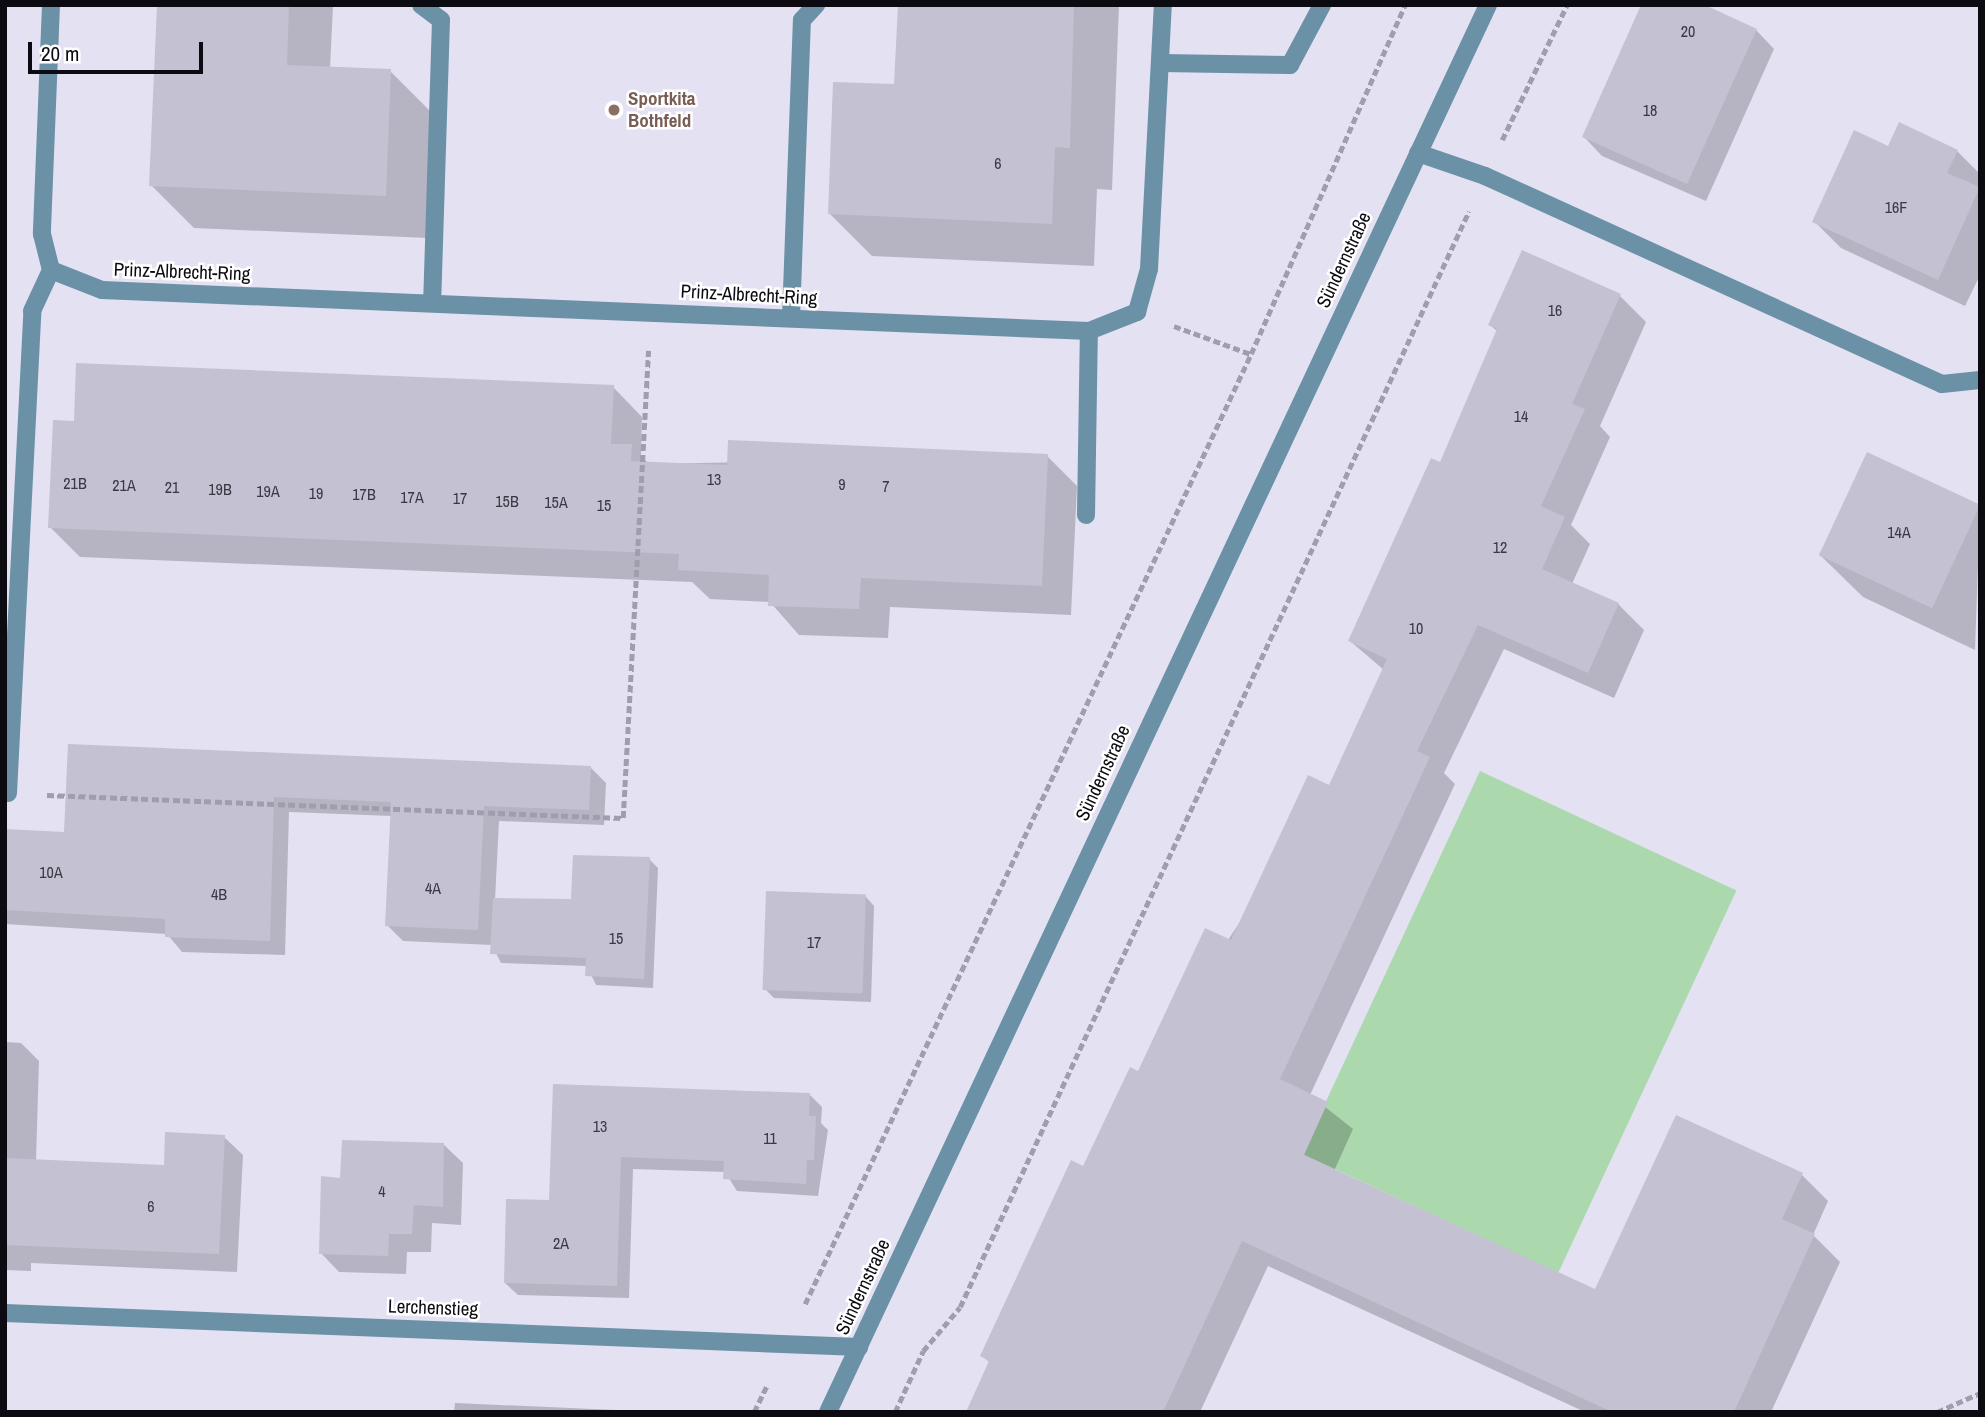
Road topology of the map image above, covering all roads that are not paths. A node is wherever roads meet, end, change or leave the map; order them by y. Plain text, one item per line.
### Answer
1 (51, 5) edge
2 (421, 5) edge
3 (816, 5) edge
4 (1163, 5) edge
5 (1322, 5) edge
6 (1488, 5) edge
7 (1161, 63) junction
8 (1418, 153) junction
9 (51, 270) junction
10 (432, 302) junction
11 (791, 318) junction
12 (1089, 331) junction
13 (1980, 380) edge
14 (1086, 515) dead end
15 (8, 793) road end
16 (5, 1313) edge
17 (859, 1347) junction
18 (828, 1412) edge

1 - 9 street
2 - 10 street
3 - 11 street
4 - 7 street
5 - 7 street
6 - 8 street, Sündernstraße
7 - 12 street, Prinz-Albrecht-Ring
8 - 13 street
8 - 17 street, Sündernstraße
9 - 10 street, Prinz-Albrecht-Ring
9 - 15 street
10 - 11 street, Prinz-Albrecht-Ring
11 - 12 street, Prinz-Albrecht-Ring
12 - 14 street
16 - 17 street, Lerchenstieg
17 - 18 street, Sündernstraße

